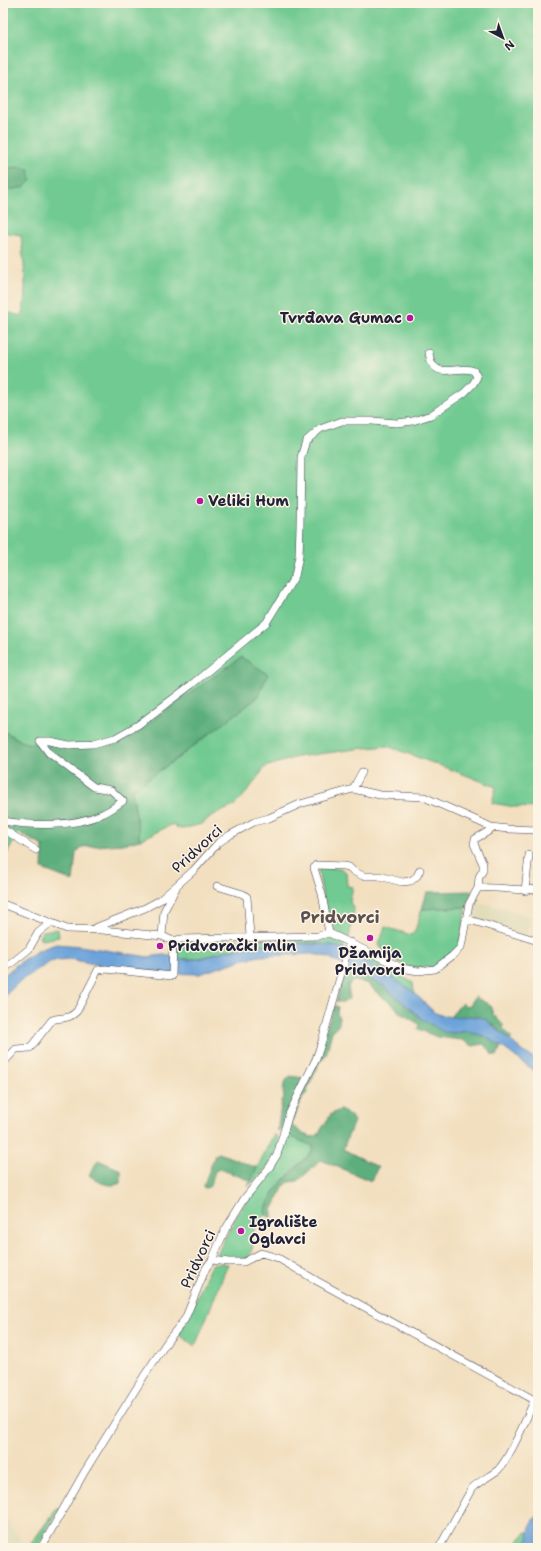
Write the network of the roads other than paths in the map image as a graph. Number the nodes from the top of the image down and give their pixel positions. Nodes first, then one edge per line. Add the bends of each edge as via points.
1 (428, 353) dead end
2 (362, 772) dead end
3 (353, 789) junction
4 (3, 821) edge
5 (491, 827) junction
6 (3, 829) edge
7 (538, 830) edge
8 (36, 850) dead end
9 (530, 855) dead end
10 (420, 870) dead end
11 (177, 886) junction
12 (217, 886) dead end
13 (478, 888) junction
14 (538, 889) edge
15 (525, 891) junction
16 (3, 904) edge
17 (467, 920) junction
18 (50, 923) junction
19 (91, 930) junction
20 (329, 933) junction
21 (162, 936) junction
22 (250, 936) junction
23 (173, 941) junction
24 (538, 941) edge
25 (350, 942) junction
26 (3, 970) edge
27 (3, 1063) edge
28 (212, 1260) junction
29 (536, 1401) edge
30 (41, 1548) edge
31 (439, 1548) edge

1 - 4 street via 430,361 443,372 469,368 474,371 477,377 473,384 431,416 397,423 342,421 320,429 306,441 301,457 300,541 295,576 266,623 191,685 138,725 115,738 93,744 69,745 50,740 40,741 49,752 88,783 94,787 111,790 124,801 102,814 68,824
2 - 3 street
3 - 5 street via 380,795 424,797
3 - 11 street, Pridvorci via 300,804 254,822 230,835 218,843
5 - 7 street
5 - 13 street via 475,839 474,844 483,864
6 - 8 street
9 - 15 street
10 - 20 street via 417,876 402,882 379,876 363,876 344,866 316,865 314,868
11 - 19 street, Pridvorci via 145,908
11 - 21 street via 164,911
12 - 22 street via 247,897
13 - 15 street
13 - 17 street via 470,904
14 - 15 street
16 - 18 street, Pridvorci
17 - 24 street
17 - 25 street via 461,947 443,964 428,971 410,971
18 - 19 street, Pridvorci via 67,929
18 - 26 street via 38,933 29,949
19 - 21 street, Pridvorci
20 - 22 street via 298,937
20 - 25 street
21 - 23 street, Pridvorci
22 - 23 street
23 - 27 street via 172,976 98,970 73,1015 52,1020 30,1048 16,1049
25 - 28 street, Pridvorci via 322,1041 289,1114 277,1155 244,1199 225,1230
28 - 29 street via 244,1262 261,1253 278,1258
28 - 30 street, Pridvorci via 206,1268 186,1319 144,1376
29 - 31 street via 508,1456 498,1469 472,1488

